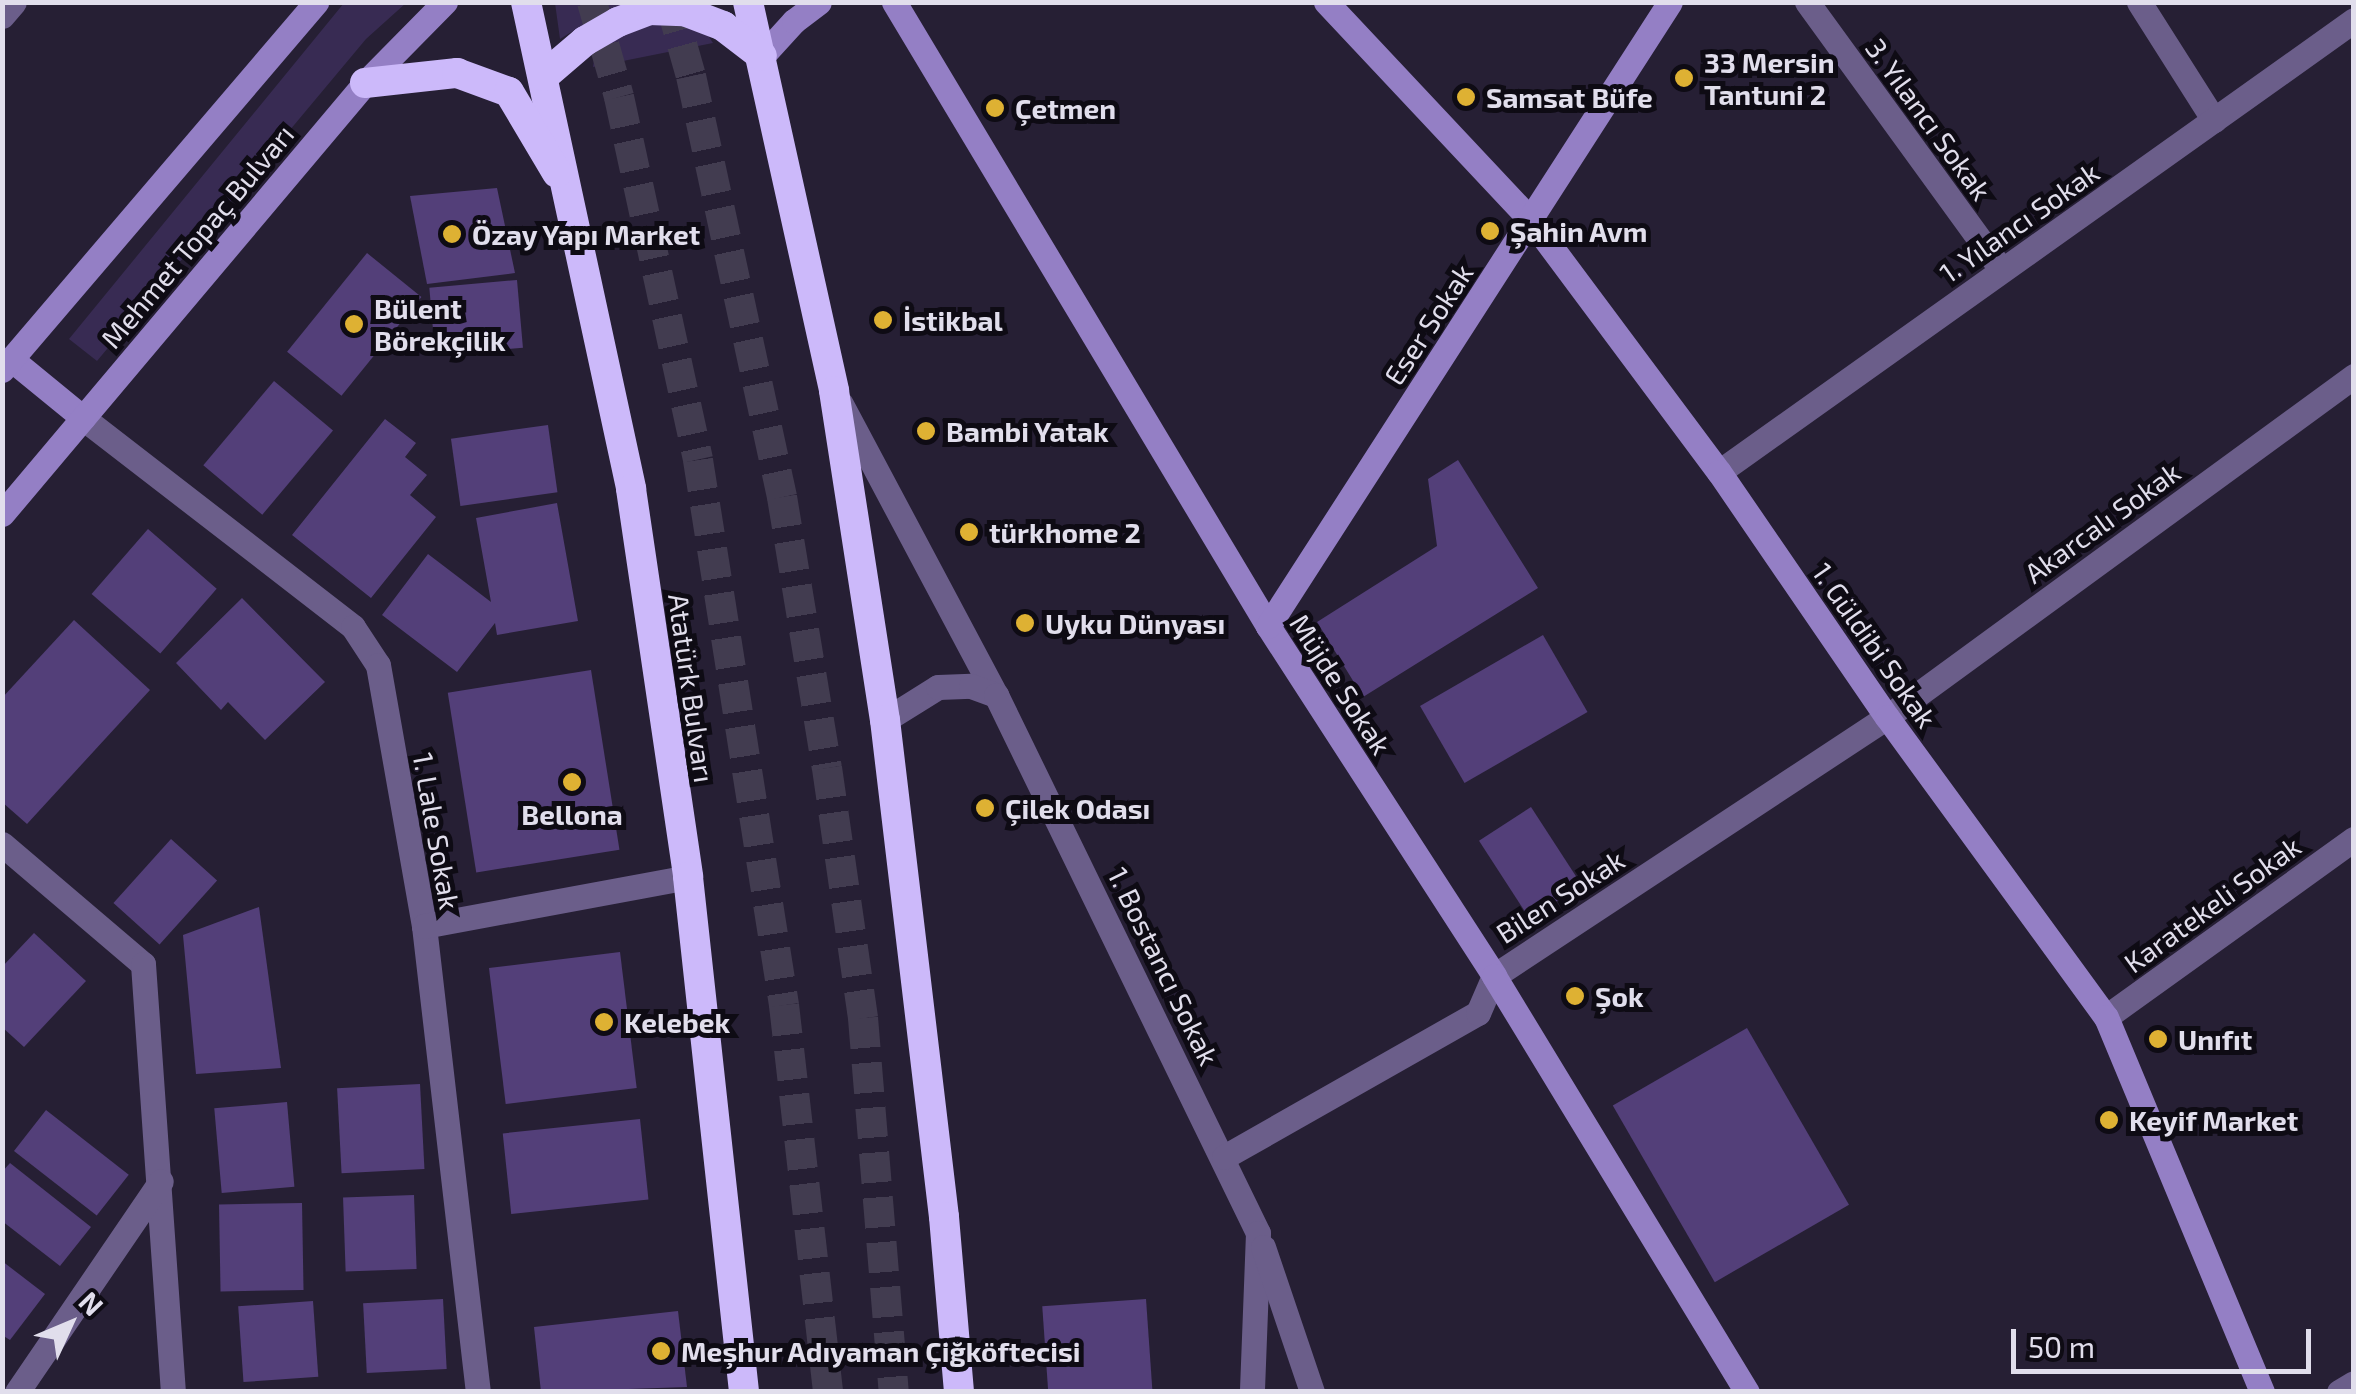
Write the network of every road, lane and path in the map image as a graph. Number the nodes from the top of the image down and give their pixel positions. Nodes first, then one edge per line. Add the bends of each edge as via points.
1 (14, 2) edge
2 (316, 2) edge
3 (446, 2) edge
4 (526, 2) edge
5 (748, 2) edge
6 (819, 2) edge
7 (894, 2) edge
8 (1326, 2) edge
9 (1670, 2) edge
10 (1807, 2) edge
11 (2140, 2) edge
12 (2, 16) edge
13 (2354, 20) edge
14 (762, 56) junction
15 (544, 76) junction
16 (365, 83) junction
17 (2214, 120) junction
18 (571, 196) junction
19 (1531, 220) junction
20 (2002, 270) junction
21 (5, 360) edge
22 (2354, 376) edge
23 (834, 391) junction
24 (83, 418) junction
25 (1719, 472) junction
26 (2, 514) edge
27 (1268, 626) junction
28 (996, 696) junction
29 (1887, 717) junction
30 (885, 720) junction
31 (2354, 839) edge
32 (2, 844) edge
33 (688, 877) junction
34 (424, 926) junction
35 (1494, 976) junction
36 (2106, 1017) junction
37 (1224, 1157) junction
38 (162, 1181) junction
39 (1258, 1233) junction
40 (2354, 1383) edge
41 (18, 1392) edge
42 (174, 1392) edge
43 (478, 1392) edge
44 (744, 1392) edge
45 (958, 1392) edge
46 (1252, 1392) edge
47 (1312, 1392) edge
48 (1747, 1392) edge
49 (2262, 1392) edge
50 (2339, 1392) edge

1 - 12 street
2 - 21 street
3 - 16 street, Mehmet Topaç Bulvarı
4 - 15 highway, Atatürk Bulvarı
5 - 14 highway
6 - 14 street
7 - 27 street, Müjde Sokak
8 - 19 street, 1. Güldibi Sokak
9 - 19 street, Eser Sokak
10 - 20 street, 3. Yılancı Sokak
11 - 17 street
13 - 17 street, 1. Yılancı Sokak
14 - 15 highway via 723,26 684,11 649,10 586,41
14 - 23 highway
15 - 18 highway, Atatürk Bulvarı
16 - 18 highway via 457,73 508,92
16 - 24 street, Mehmet Topaç Bulvarı
17 - 20 street, 1. Yılancı Sokak
18 - 33 highway, Atatürk Bulvarı via 631,489
19 - 25 street, 1. Güldibi Sokak
19 - 27 street, Eser Sokak
20 - 25 street, 1. Yılancı Sokak
21 - 24 street
22 - 29 street, Akarcalı Sokak
23 - 28 street, 1. Bostancı Sokak
23 - 30 highway
24 - 26 street, Mehmet Topaç Bulvarı
24 - 34 street, 1. Lale Sokak via 353,628 378,665
25 - 29 street, 1. Güldibi Sokak
27 - 35 street, Müjde Sokak
28 - 30 street via 971,686 938,687
28 - 37 street, 1. Bostancı Sokak
29 - 35 street, Bilen Sokak
29 - 36 street, 1. Güldibi Sokak
30 - 45 highway
31 - 36 street, Karatekeli Sokak
32 - 38 street via 143,964
33 - 34 street
33 - 44 highway, Atatürk Bulvarı
34 - 43 street, 1. Lale Sokak
35 - 37 street, Bilen Sokak via 1478,1014
35 - 48 street, Müjde Sokak
36 - 49 street, 1. Güldibi Sokak
37 - 39 street, 1. Bostancı Sokak
38 - 41 street
38 - 42 street
39 - 46 street, 1. Bostancı Sokak
39 - 47 street
40 - 50 street

